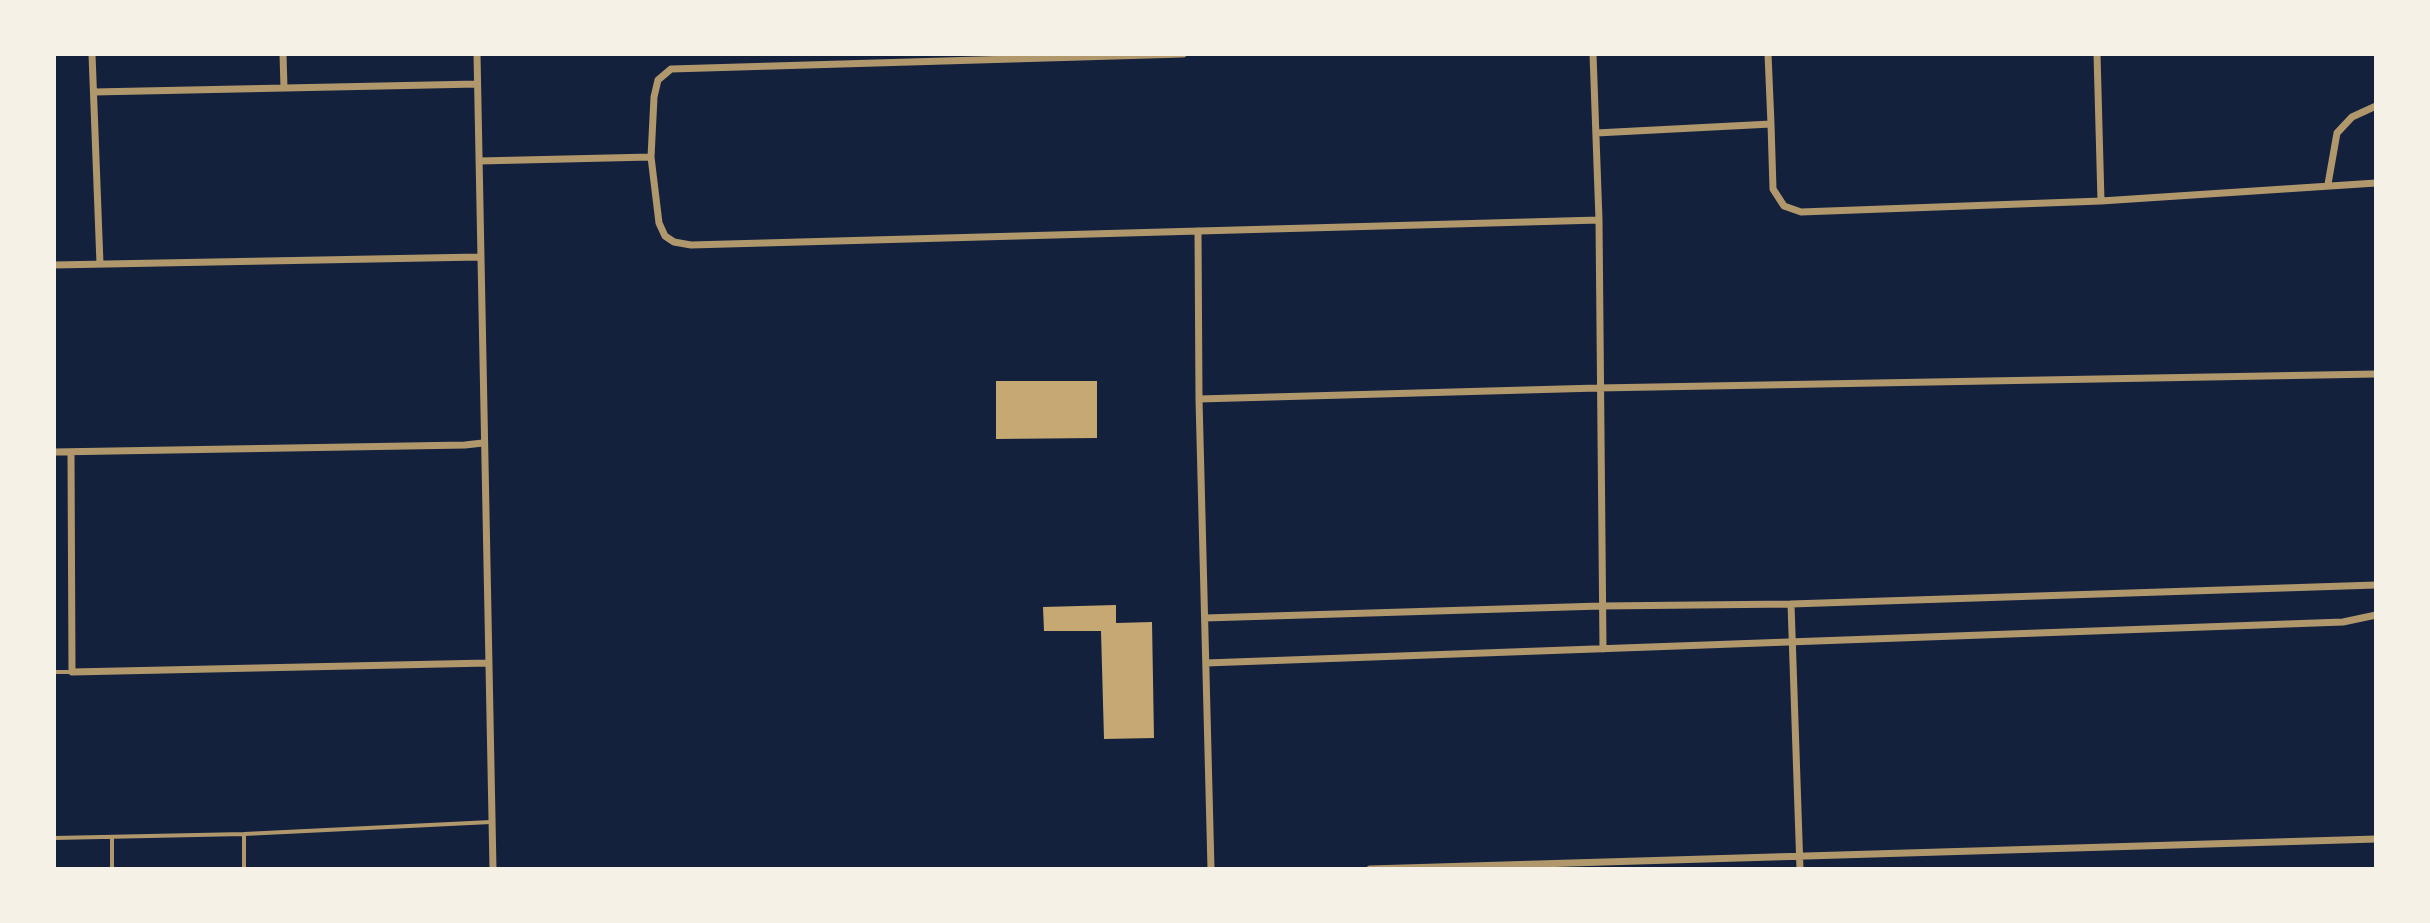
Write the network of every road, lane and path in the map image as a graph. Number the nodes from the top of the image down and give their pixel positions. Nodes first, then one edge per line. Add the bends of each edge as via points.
1 (92, 54) edge
2 (283, 54) edge
3 (477, 54) edge
4 (1183, 54) edge
5 (1593, 54) edge
6 (1768, 54) edge
7 (2097, 54) edge
8 (477, 84) junction
9 (284, 88) junction
10 (94, 92) junction
11 (2376, 106) edge
12 (1771, 124) junction
13 (1596, 133) junction
14 (651, 157) junction
15 (479, 161) junction
16 (2376, 183) edge
17 (2328, 184) junction
18 (2101, 201) junction
19 (1599, 220) junction
20 (1198, 231) junction
21 (479, 257) junction
22 (100, 264) junction
23 (54, 265) edge
24 (2376, 374) edge
25 (1598, 388) junction
26 (1199, 399) junction
27 (483, 443) junction
28 (54, 452) edge
29 (71, 452) junction
30 (2376, 585) edge
31 (1791, 604) junction
32 (1601, 606) junction
33 (2376, 615) edge
34 (1205, 618) junction
35 (1791, 642) junction
36 (1603, 649) junction
37 (488, 663) junction
38 (1206, 663) junction
39 (54, 672) edge
40 (72, 672) junction
41 (493, 822) junction
42 (244, 834) junction
43 (112, 837) junction
44 (54, 838) edge
45 (2376, 839) edge
46 (1800, 856) junction
47 (244, 862) junction
48 (112, 869) edge
49 (236, 869) edge
50 (244, 869) edge
51 (493, 869) edge
52 (1211, 869) edge
53 (1370, 869) edge
54 (1800, 869) edge

1 - 10 street
2 - 9 street
3 - 8 street
4 - 14 street via 671,69 658,80 654,97
5 - 13 street
6 - 12 street
7 - 18 street
8 - 9 street
8 - 15 street
9 - 10 street
10 - 22 street
11 - 17 street via 2352,117 2337,133
12 - 13 street
12 - 18 street via 1773,189 1784,206 1801,212
13 - 19 street
14 - 15 street
14 - 20 street via 659,223 665,236 691,245
15 - 21 street
16 - 17 street
17 - 18 street
19 - 20 street
19 - 25 street
20 - 26 street
21 - 22 street
21 - 27 street
22 - 23 street
24 - 25 street
25 - 26 street
25 - 32 street
26 - 34 street
27 - 29 street
27 - 37 street
28 - 29 street
29 - 40 street
30 - 31 street
31 - 32 street
31 - 35 street
32 - 34 street
32 - 36 street
33 - 35 street via 2343,622
34 - 38 street
35 - 36 street
35 - 46 street
36 - 38 street
37 - 40 street
37 - 41 street
38 - 52 street
39 - 40 lane
41 - 42 lane
41 - 51 street
42 - 43 lane
42 - 47 lane
43 - 44 lane
43 - 48 lane
45 - 46 street
46 - 53 street
46 - 54 street
47 - 49 lane
47 - 50 lane

